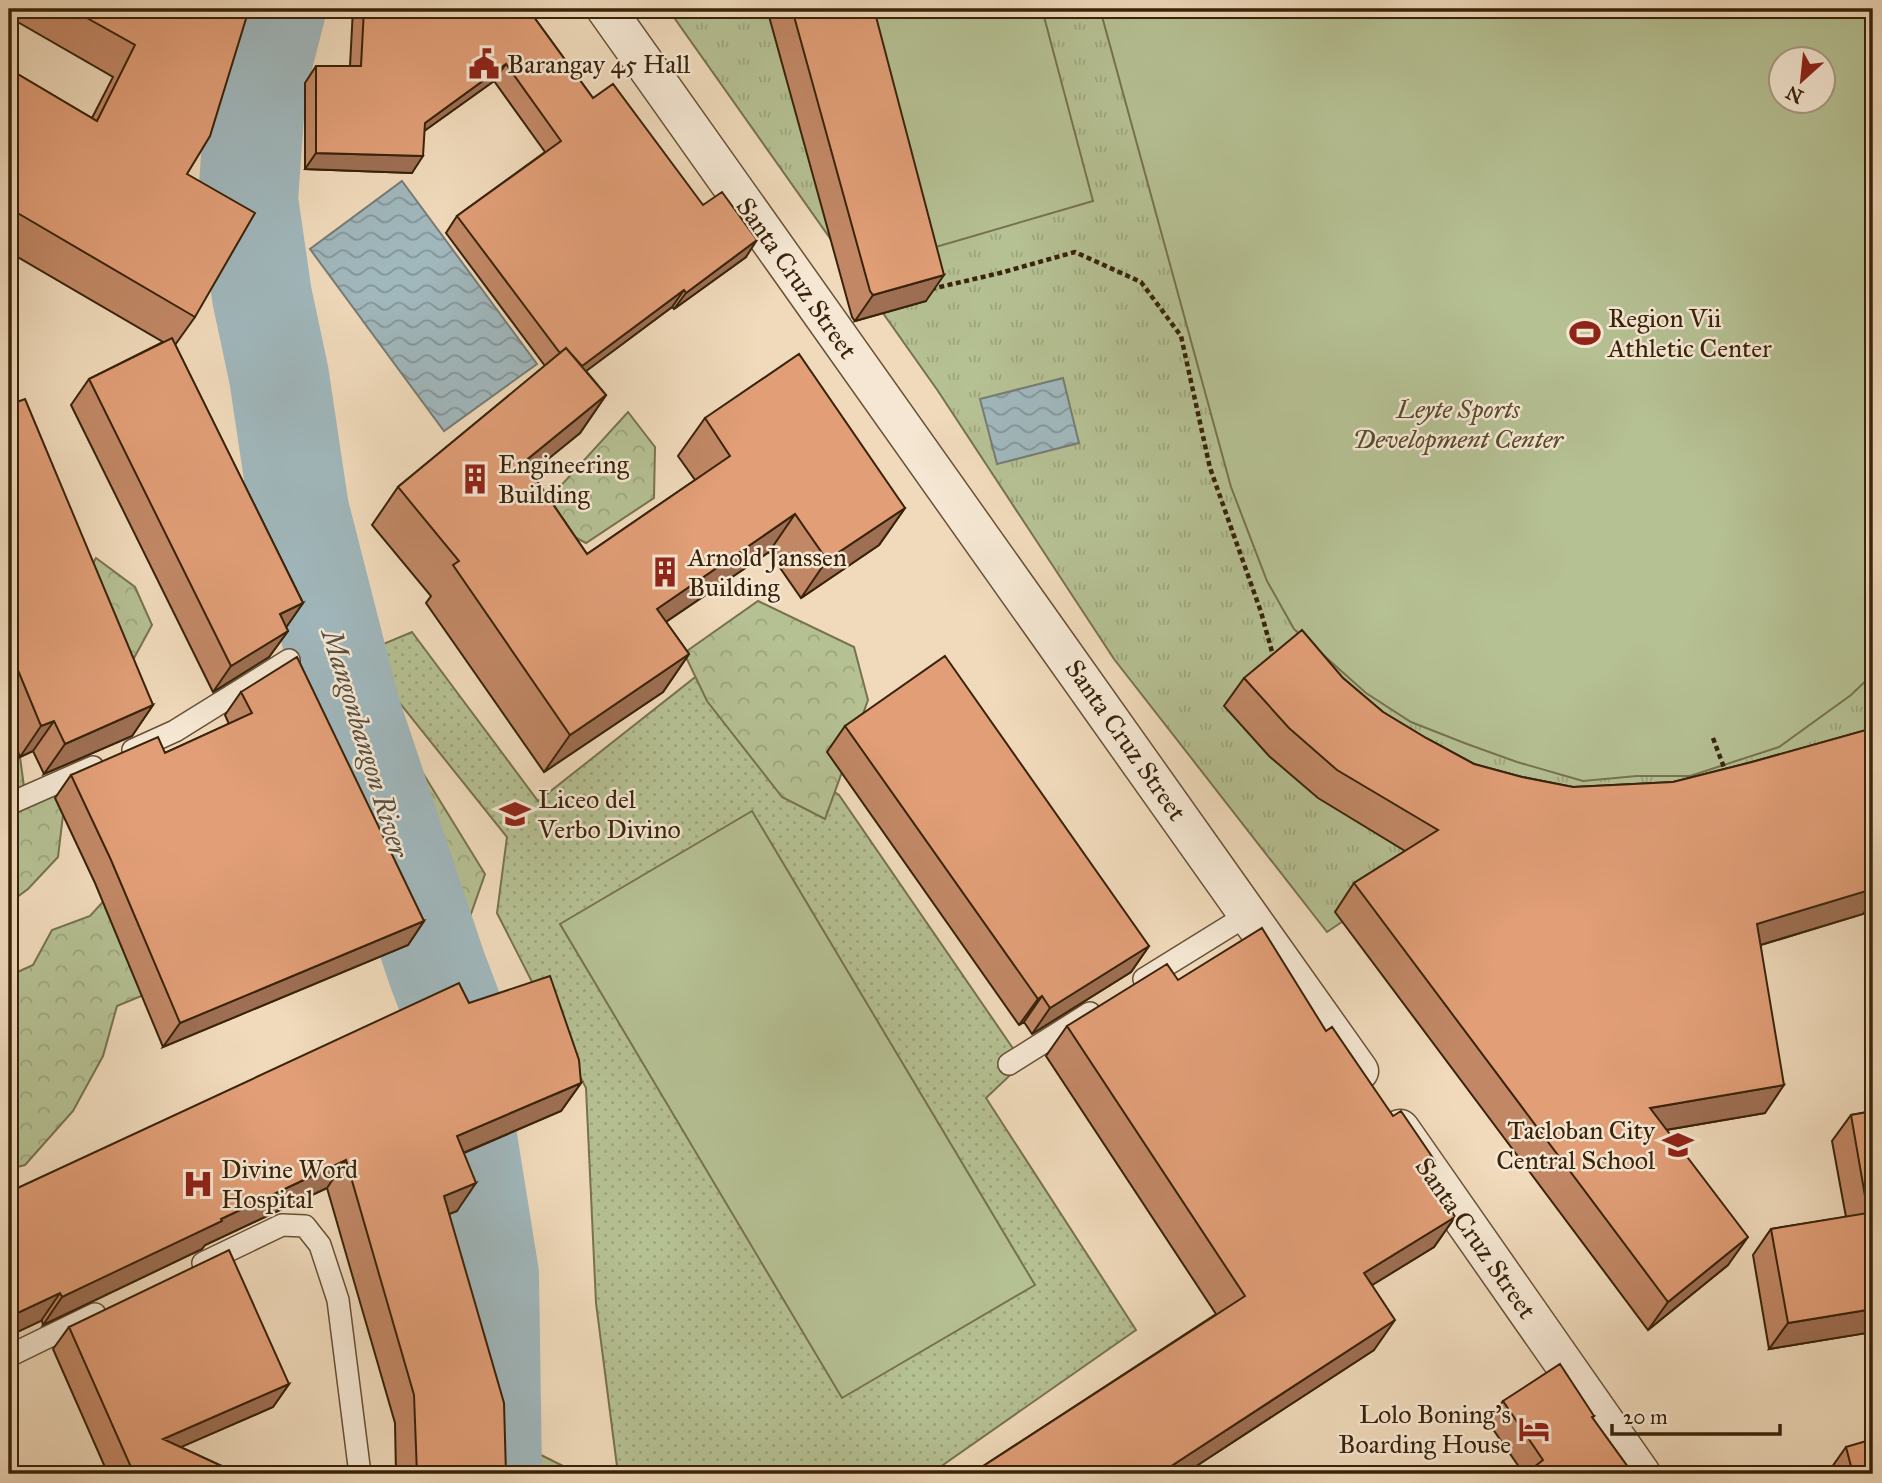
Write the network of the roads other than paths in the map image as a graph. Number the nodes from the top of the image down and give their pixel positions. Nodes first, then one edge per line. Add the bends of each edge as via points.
1 (606, 9) edge
2 (289, 660) edge
3 (9, 804) edge
4 (1249, 914) junction
5 (1009, 1063) dead end
6 (183, 1272) edge
7 (108, 1308) edge
8 (9, 1356) edge
9 (360, 1474) edge
10 (1641, 1474) edge

1 - 4 street, Santa Cruz Street
2 - 3 lane via 175,731
4 - 5 lane
4 - 10 street, Santa Cruz Street
6 - 9 lane via 282,1225 305,1226 320,1245 338,1300
7 - 8 lane

